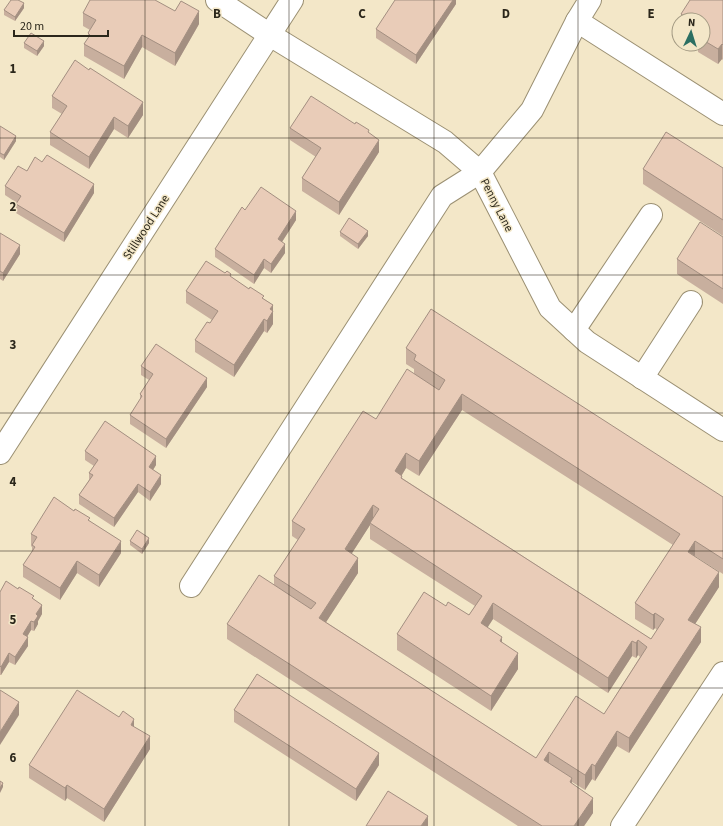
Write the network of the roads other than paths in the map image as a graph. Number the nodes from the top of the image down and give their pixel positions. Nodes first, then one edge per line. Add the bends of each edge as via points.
1 (217, 0) edge
2 (292, 0) edge
3 (590, 0) edge
4 (577, 21) junction
5 (270, 35) junction
6 (723, 114) edge
7 (480, 172) junction
8 (651, 215) dead end
9 (691, 302) dead end
10 (574, 330) junction
11 (642, 378) junction
12 (720, 422) edge
13 (0, 453) edge
14 (191, 586) dead end
15 (723, 673) edge
16 (622, 826) edge

1 - 5 street, Penny Lane
2 - 5 street, Stillwood Lane
3 - 4 street
4 - 6 street
4 - 7 street via 532,110
5 - 7 street, Penny Lane via 445,142
5 - 13 street, Stillwood Lane
7 - 10 street, Penny Lane via 550,308
7 - 14 street via 442,196
8 - 10 street
9 - 11 street
10 - 11 street, Penny Lane via 587,342
11 - 12 street, Penny Lane
15 - 16 street

